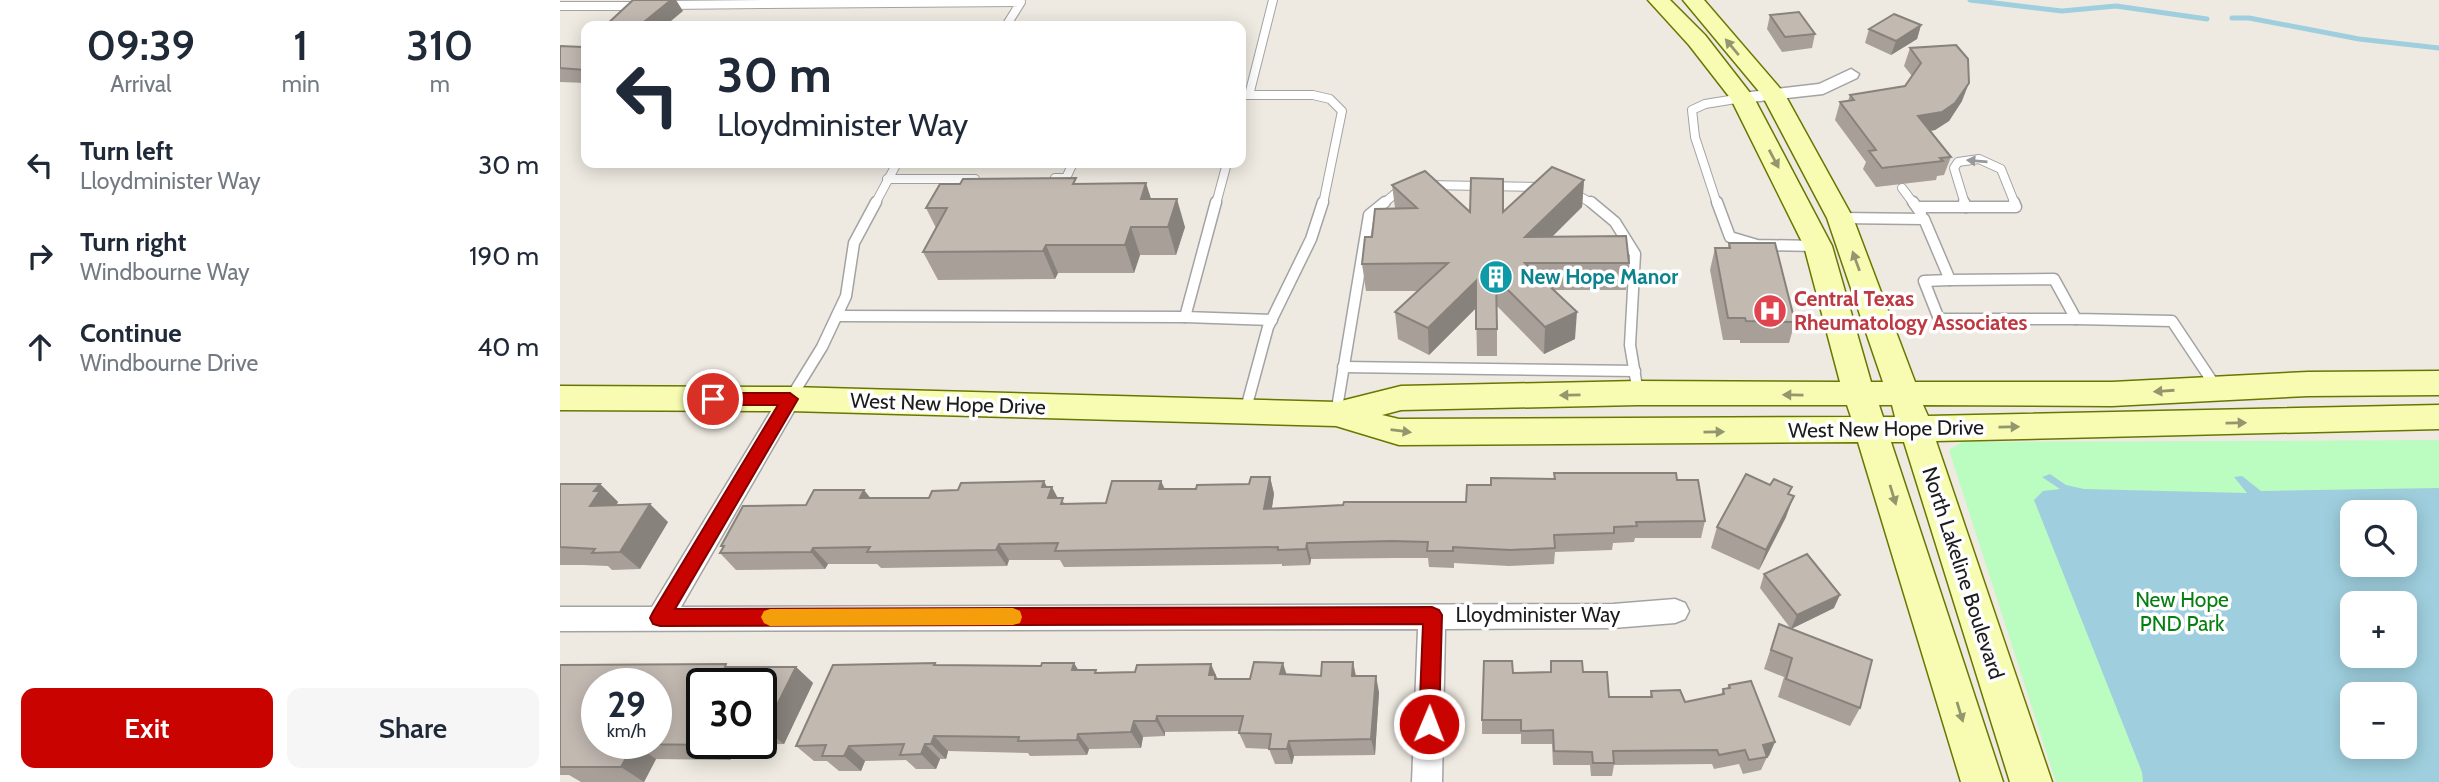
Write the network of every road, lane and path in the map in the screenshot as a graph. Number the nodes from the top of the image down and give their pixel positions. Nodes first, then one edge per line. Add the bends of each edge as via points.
1 (1273, 0) edge
2 (1658, 0) edge
3 (1693, 0) edge
4 (1022, 1) edge
5 (720, 2) edge
6 (767, 2) edge
7 (560, 6) edge
8 (1009, 21) edge
9 (1851, 74) dead end
10 (1246, 92) edge
11 (1772, 93) junction
12 (1246, 95) edge
13 (1742, 98) junction
14 (894, 168) edge
15 (1071, 168) edge
16 (1226, 168) edge
17 (1039, 178) edge
18 (887, 179) junction
19 (984, 179) edge
20 (1548, 187) edge
21 (1561, 187) edge
22 (1902, 188) dead end
23 (1918, 207) junction
24 (1966, 207) junction
25 (1840, 218) junction
26 (1924, 219) junction
27 (1818, 246) junction
28 (1950, 280) junction
29 (837, 316) junction
30 (1185, 317) junction
31 (2076, 319) junction
32 (1272, 320) junction
33 (1343, 368) junction
34 (1636, 382) junction
35 (2439, 383) edge
36 (2216, 387) junction
37 (1903, 394) junction
38 (560, 398) edge
39 (790, 399) junction
40 (2439, 401) edge
41 (1245, 412) junction
42 (1867, 413) junction
43 (1336, 414) junction
44 (2439, 417) edge
45 (2297, 422) junction
46 (1916, 429) junction
47 (1675, 611) dead end
48 (1432, 615) junction
49 (660, 618) junction
50 (560, 619) edge
51 (1427, 782) edge
52 (1982, 782) edge
53 (2031, 782) edge

1 - 10 lane
2 - 13 main road, North Lakeline Boulevard
11 -> 3 main road, North Lakeline Boulevard
4 - 6 lane
4 - 8 lane
5 - 6 lane
5 - 7 lane
9 - 11 street via 1823,89
11 - 13 street
11 - 25 main road, North Lakeline Boulevard
12 - 32 lane via 1313,95 1330,99 1342,111 1311,239
13 -> 27 main road, North Lakeline Boulevard
13 - 27 lane via 1705,104 1691,115 1730,237 1757,245
14 - 18 lane
15 - 17 lane via 1066,178
16 - 30 lane
18 - 19 lane
18 - 29 lane via 854,243 846,296
20 - 33 lane via 1420,185 1397,192 1369,215
21 - 34 lane via 1590,201 1615,222 1635,254 1630,345
22 - 23 lane
23 - 24 lane
23 - 26 lane
24 -> 24 lane via 2016,207 2001,169 1979,159 1958,162 1954,169
25 - 26 lane
37 -> 25 main road, North Lakeline Boulevard
26 - 28 lane
27 - 42 main road, North Lakeline Boulevard
28 - 31 lane via 2054,279
28 - 31 lane via 1924,281 1939,318
29 - 30 lane
29 - 39 lane
30 - 32 lane
31 - 36 lane via 2172,321
32 - 41 lane
33 - 34 lane
33 - 43 lane
42 -> 34 main road, West New Hope Drive
34 -> 43 main road, West New Hope Drive via 1401,398
35 - 36 main road, West New Hope Drive
36 -> 37 main road, West New Hope Drive via 2112,394
37 - 42 main road, West New Hope Drive
37 - 46 main road, North Lakeline Boulevard
38 - 39 main road, West New Hope Drive
39 - 41 main road, West New Hope Drive
39 - 49 street
40 - 45 main road via 2315,402
41 - 43 main road, West New Hope Drive
43 -> 42 main road, West New Hope Drive via 1399,432
42 - 46 main road, West New Hope Drive
42 -> 52 main road, North Lakeline Boulevard
44 - 45 main road, West New Hope Drive
46 -> 45 main road, West New Hope Drive
46 - 53 main road, North Lakeline Boulevard
47 - 48 street, Lloydminister Way via 1613,616
48 - 49 street, Lloydminister Way
48 - 51 street
49 - 50 street, Lloydminister Way

